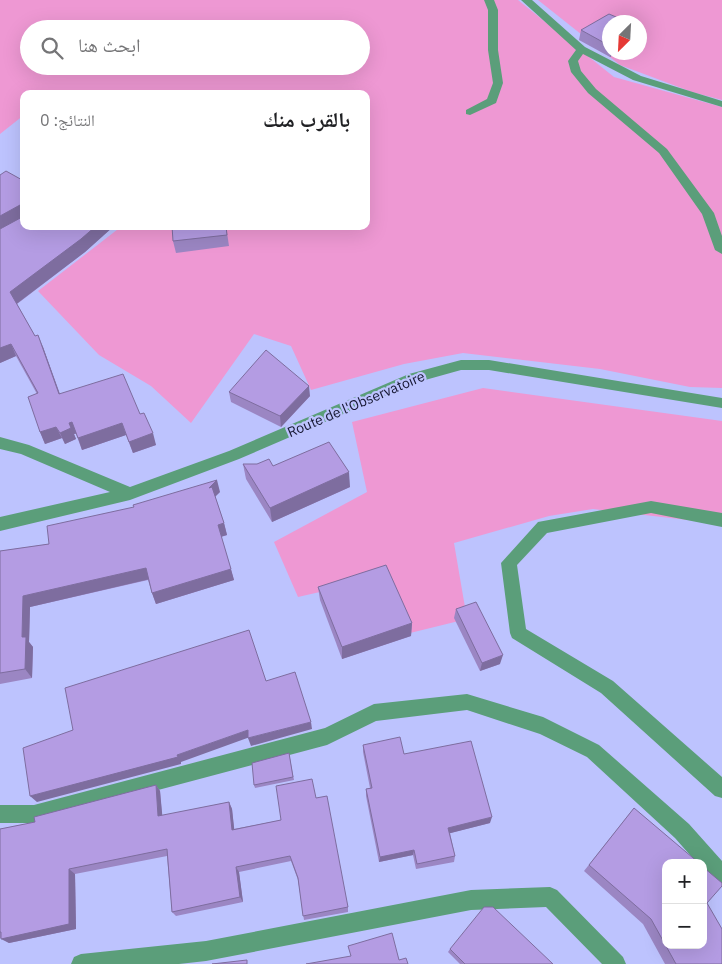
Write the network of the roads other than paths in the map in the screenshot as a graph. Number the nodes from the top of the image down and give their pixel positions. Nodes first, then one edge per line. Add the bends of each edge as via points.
1 (489, 0) edge
2 (526, 0) edge
3 (581, 49) junction
4 (722, 104) edge
5 (470, 112) dead end
6 (721, 250) dead end
7 (722, 403) edge
8 (0, 443) edge
9 (130, 494) junction
10 (722, 520) edge
11 (0, 524) edge
12 (722, 790) edge
13 (0, 814) edge
14 (722, 876) edge
15 (81, 964) edge
16 (616, 964) edge

1 - 5 street via 493,10 493,50 498,83 492,101
2 - 3 street
3 - 4 street via 637,78
3 - 6 street via 573,61 576,72 592,90 663,151 708,212
7 - 9 street, Route de l'Observatoire via 489,365 461,365 414,378 234,455
8 - 9 street via 24,449
9 - 11 street, Route de l'Observatoire
10 - 12 street via 651,507 543,527 509,563 518,633 606,687
13 - 14 street via 34,814 327,736 374,713 467,702 543,726 593,751 682,832
15 - 16 street via 206,951 470,900 550,897

